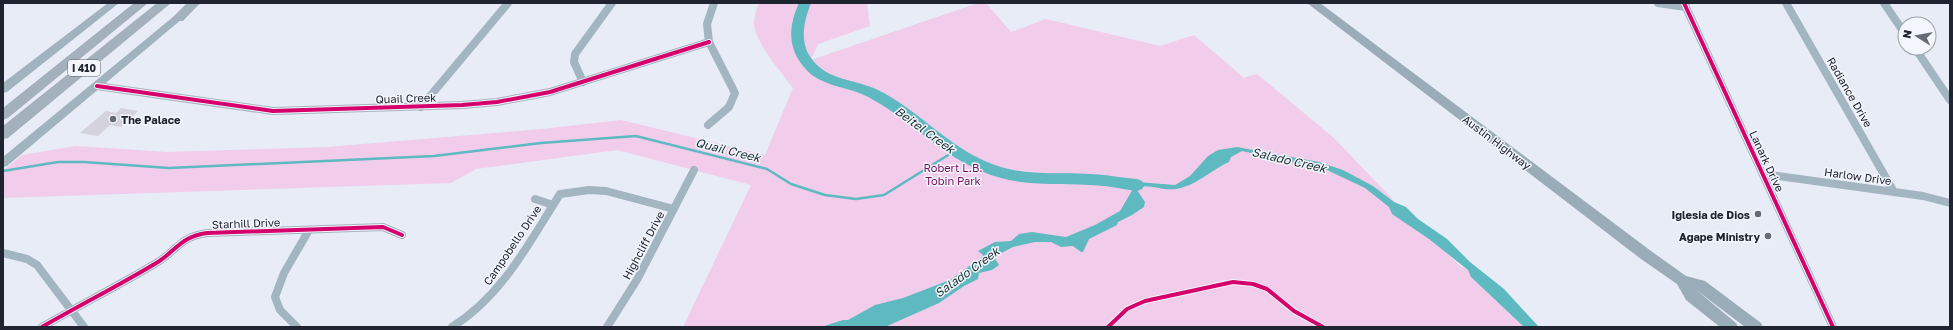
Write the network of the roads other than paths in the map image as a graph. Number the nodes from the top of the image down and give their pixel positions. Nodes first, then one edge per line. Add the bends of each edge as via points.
1 (114, 3) edge
2 (142, 3) edge
3 (166, 3) edge
4 (195, 3) edge
5 (508, 3) edge
6 (612, 3) edge
7 (714, 3) edge
8 (1313, 3) edge
9 (1658, 3) edge
10 (1786, 3) edge
11 (1884, 3) edge
12 (1685, 5) edge
13 (178, 18) joint
14 (1897, 22) edge
15 (709, 42) junction
16 (1921, 56) edge
17 (72, 60) junction
18 (583, 82) junction
19 (97, 86) junction
20 (3, 90) edge
21 (1949, 96) edge
22 (421, 107) junction
23 (3, 110) edge
24 (3, 115) edge
25 (708, 125) dead end
26 (3, 134) edge
27 (6, 161) edge
28 (694, 170) dead end
29 (1762, 174) junction
30 (1894, 192) junction
31 (535, 199) dead end
32 (1950, 203) edge
33 (553, 205) junction
34 (674, 209) junction
35 (309, 230) junction
36 (402, 235) dead end
37 (3, 253) edge
38 (1682, 280) junction
39 (71, 311) junction
40 (42, 327) edge
41 (84, 327) edge
42 (297, 327) edge
43 (452, 327) edge
44 (607, 327) edge
45 (1731, 327) edge
46 (1756, 327) edge
47 (1833, 327) edge

1 - 20 main road
2 - 17 highway, I 410
3 - 26 highway, I 410
4 - 13 highway
5 - 22 street
6 - 18 street via 575,54 574,62
7 - 15 street via 707,21
8 - 38 main road, Austin Highway
9 - 12 street
10 - 30 street, Radiance Drive
11 - 14 street
12 - 29 street, Lanark Drive
13 - 19 main road
15 - 18 street, Quail Creek
15 - 25 street via 736,94 726,112
16 - 21 street
17 - 23 highway
17 - 24 highway, I 410
18 - 22 street, Quail Creek via 550,92 497,102
19 - 22 street, Quail Creek via 273,111
19 - 27 main road
28 - 34 street, Highcliff Drive
29 - 30 street, Harlow Drive
29 - 47 street, Lanark Drive
30 - 32 street, Harlow Drive
31 - 33 street, Campobello Drive
33 - 34 street, Campobello Drive via 560,194 597,190
33 - 43 street, Campobello Drive via 498,289 476,310
34 - 44 street, Highcliff Drive via 638,278
35 - 36 street, Starhill Drive via 383,227
35 - 39 street, Starhill Drive via 196,235 182,241 159,261
35 - 42 street via 275,298 280,311
37 - 39 street via 27,259 38,265
38 - 45 main road, Austin Highway via 1691,296
38 - 46 main road, Austin Highway via 1700,285
39 - 40 street, Starhill Drive
39 - 41 street

